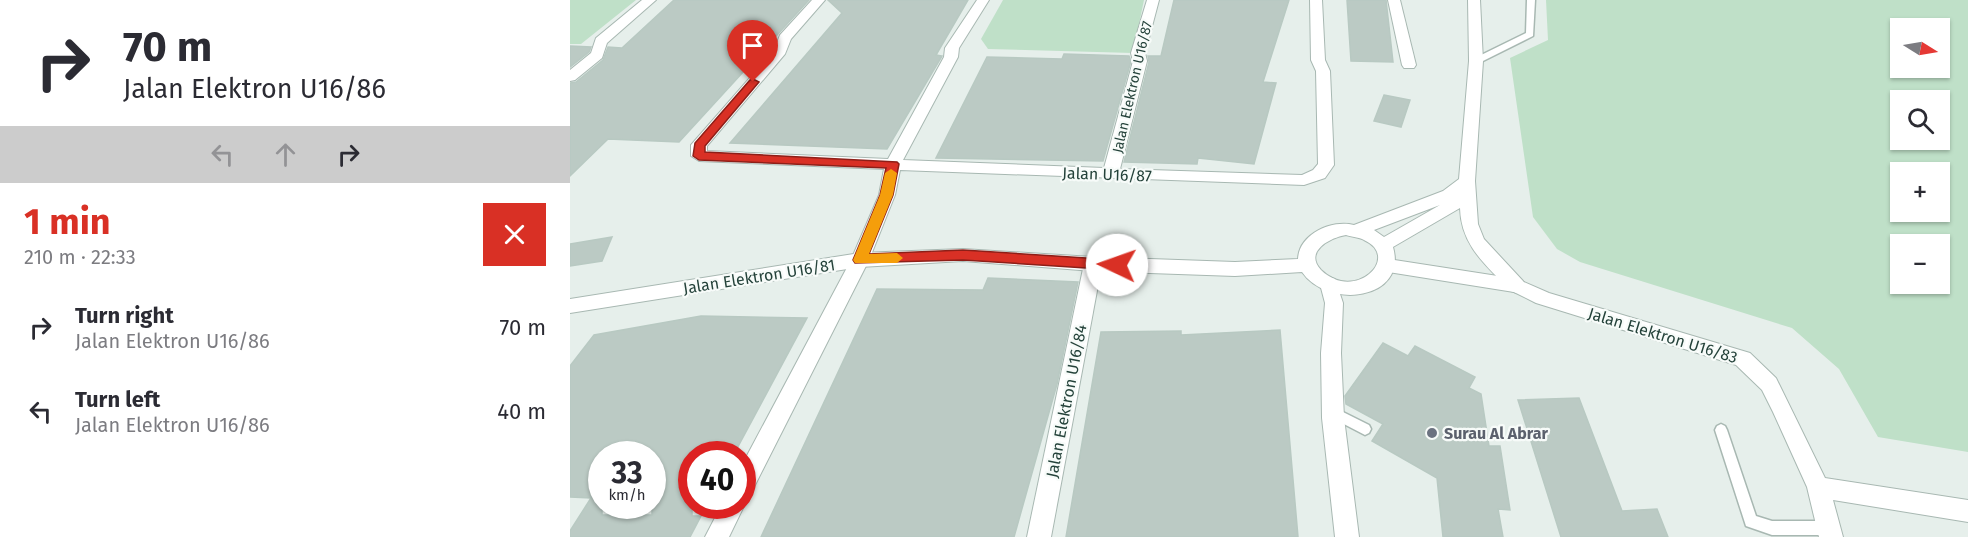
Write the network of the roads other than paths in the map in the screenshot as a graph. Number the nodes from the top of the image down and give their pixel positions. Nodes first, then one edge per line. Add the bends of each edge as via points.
1 (650, 0) edge
2 (819, 0) edge
3 (983, 0) edge
4 (1153, 0) edge
5 (1316, 0) edge
6 (1394, 0) edge
7 (1474, 0) edge
8 (1531, 0) edge
9 (1476, 61) junction
10 (1409, 65) dead end
11 (570, 77) edge
12 (893, 164) junction
13 (1111, 174) junction
14 (1467, 181) junction
15 (1358, 230) junction
16 (1383, 245) junction
17 (860, 260) junction
18 (1093, 264) junction
19 (1309, 265) junction
20 (1388, 266) junction
21 (1329, 284) junction
22 (1517, 286) junction
23 (573, 309) edge
24 (1333, 418) junction
25 (1365, 429) dead end
26 (1721, 430) dead end
27 (756, 461) edge
28 (1818, 487) junction
29 (1968, 511) edge
30 (726, 519) edge
31 (1829, 532) edge
32 (717, 537) edge
33 (1039, 537) edge
34 (1347, 537) edge

1 - 11 street via 601,41 597,55
2 - 12 street, Jalan U16/87 via 699,145 699,156
3 - 12 street via 952,48 951,57
4 - 13 street, Jalan Elektron U16/87
5 - 13 street, Jalan U16/87 via 1326,165 1319,174 1304,180
6 - 10 street
7 - 9 street
8 - 9 lane via 1530,34
9 - 14 street
12 - 13 street, Jalan U16/87
12 - 17 street via 887,195
14 - 15 street via 1449,195
14 - 16 street via 1456,203
14 - 22 street via 1469,224 1476,242
15 - 16 street
15 - 19 street via 1334,230 1315,239 1309,247
16 - 20 street
17 - 18 street, Jalan Elektron U16/81 via 963,255
17 - 23 street, Jalan Elektron U16/81
17 - 27 street
18 - 19 street, Jalan Elektron U16/81 via 1235,269
18 - 33 street, Jalan Elektron U16/84
19 - 21 street
20 - 21 street via 1376,282 1365,286 1353,289
20 - 22 street, Jalan Elektron U16/83
21 - 24 street via 1334,303
22 - 28 street, Jalan Elektron U16/83 via 1543,298 1743,359 1769,384
24 - 25 lane via 1341,416
24 - 34 street
26 - 31 lane via 1751,521 1772,528
28 - 29 street
28 - 31 street, Jalan Elektron U16/83
30 - 32 street

